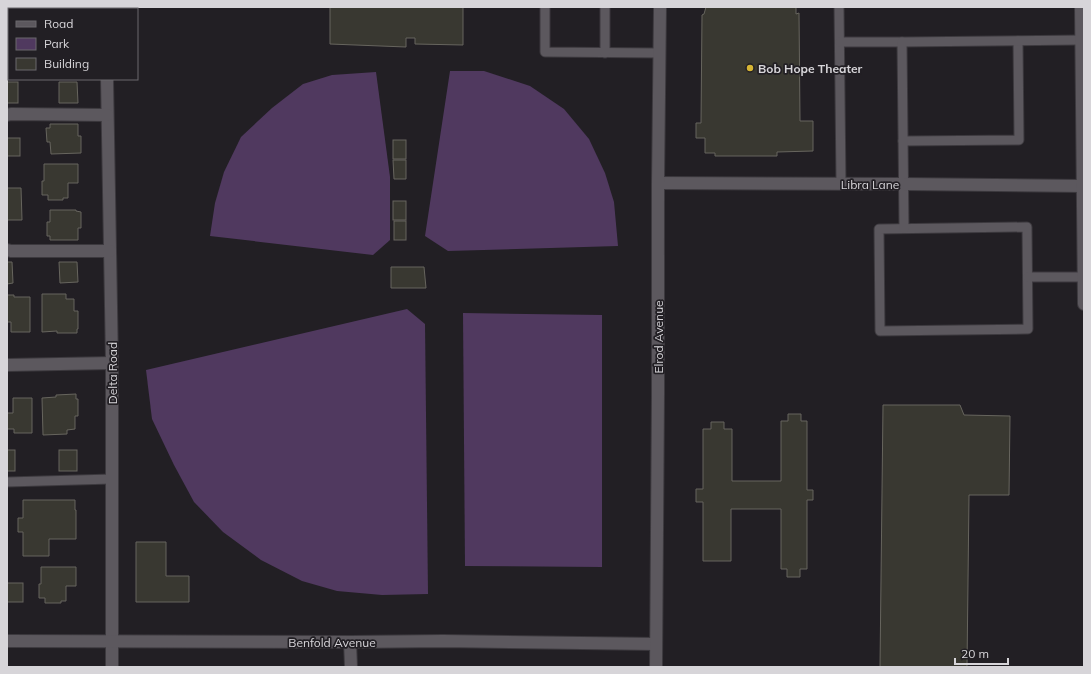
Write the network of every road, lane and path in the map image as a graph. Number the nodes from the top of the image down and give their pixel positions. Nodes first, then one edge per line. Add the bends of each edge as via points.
1 (26, 7) edge
2 (545, 7) edge
3 (605, 7) edge
4 (660, 7) edge
5 (839, 7) edge
6 (1081, 7) edge
7 (73, 8) edge
8 (1018, 40) junction
9 (1081, 40) junction
10 (840, 42) junction
11 (902, 42) junction
12 (605, 53) junction
13 (660, 53) junction
14 (1083, 75) edge
15 (107, 80) edge
16 (107, 115) junction
17 (7, 116) edge
18 (903, 141) junction
19 (658, 183) junction
20 (841, 183) junction
21 (904, 184) junction
22 (1084, 190) edge
23 (904, 228) junction
24 (1084, 248) edge
25 (7, 250) edge
26 (110, 251) junction
27 (1028, 277) junction
28 (1084, 277) edge
29 (1084, 304) edge
30 (112, 363) junction
31 (7, 365) edge
32 (112, 479) junction
33 (7, 482) edge
34 (7, 641) edge
35 (112, 642) junction
36 (350, 642) junction
37 (656, 644) junction
38 (112, 667) edge
39 (351, 667) edge
40 (656, 667) edge

1 - 7 street
2 - 12 lane via 545,52
3 - 12 lane
4 - 13 street, Elrod Avenue
5 - 10 lane
6 - 9 street
8 - 9 lane
8 - 11 lane
8 - 18 lane via 1019,140
9 - 14 street
10 - 11 lane
10 - 20 lane
11 - 18 lane
12 - 13 lane
13 - 19 street, Elrod Avenue
14 - 22 street
15 - 16 street, Delta Road
16 - 17 street
16 - 26 street, Delta Road
18 - 21 lane
19 - 20 street, Libra Lane
19 - 37 street, Elrod Avenue
20 - 21 street, Libra Lane
21 - 22 street, Libra Lane
21 - 23 lane
22 - 24 street
23 - 27 lane via 1027,227
23 - 27 lane via 879,229 880,331 1028,329
24 - 28 street
25 - 26 street
26 - 30 street, Delta Road
27 - 28 lane
28 - 29 street
30 - 31 street
30 - 32 street, Delta Road
32 - 33 lane
32 - 35 street, Delta Road
34 - 35 street, Benfold Avenue
35 - 36 street, Benfold Avenue
35 - 38 street, Delta Road
36 - 37 street, Benfold Avenue
36 - 39 street
37 - 40 street, Elrod Avenue

